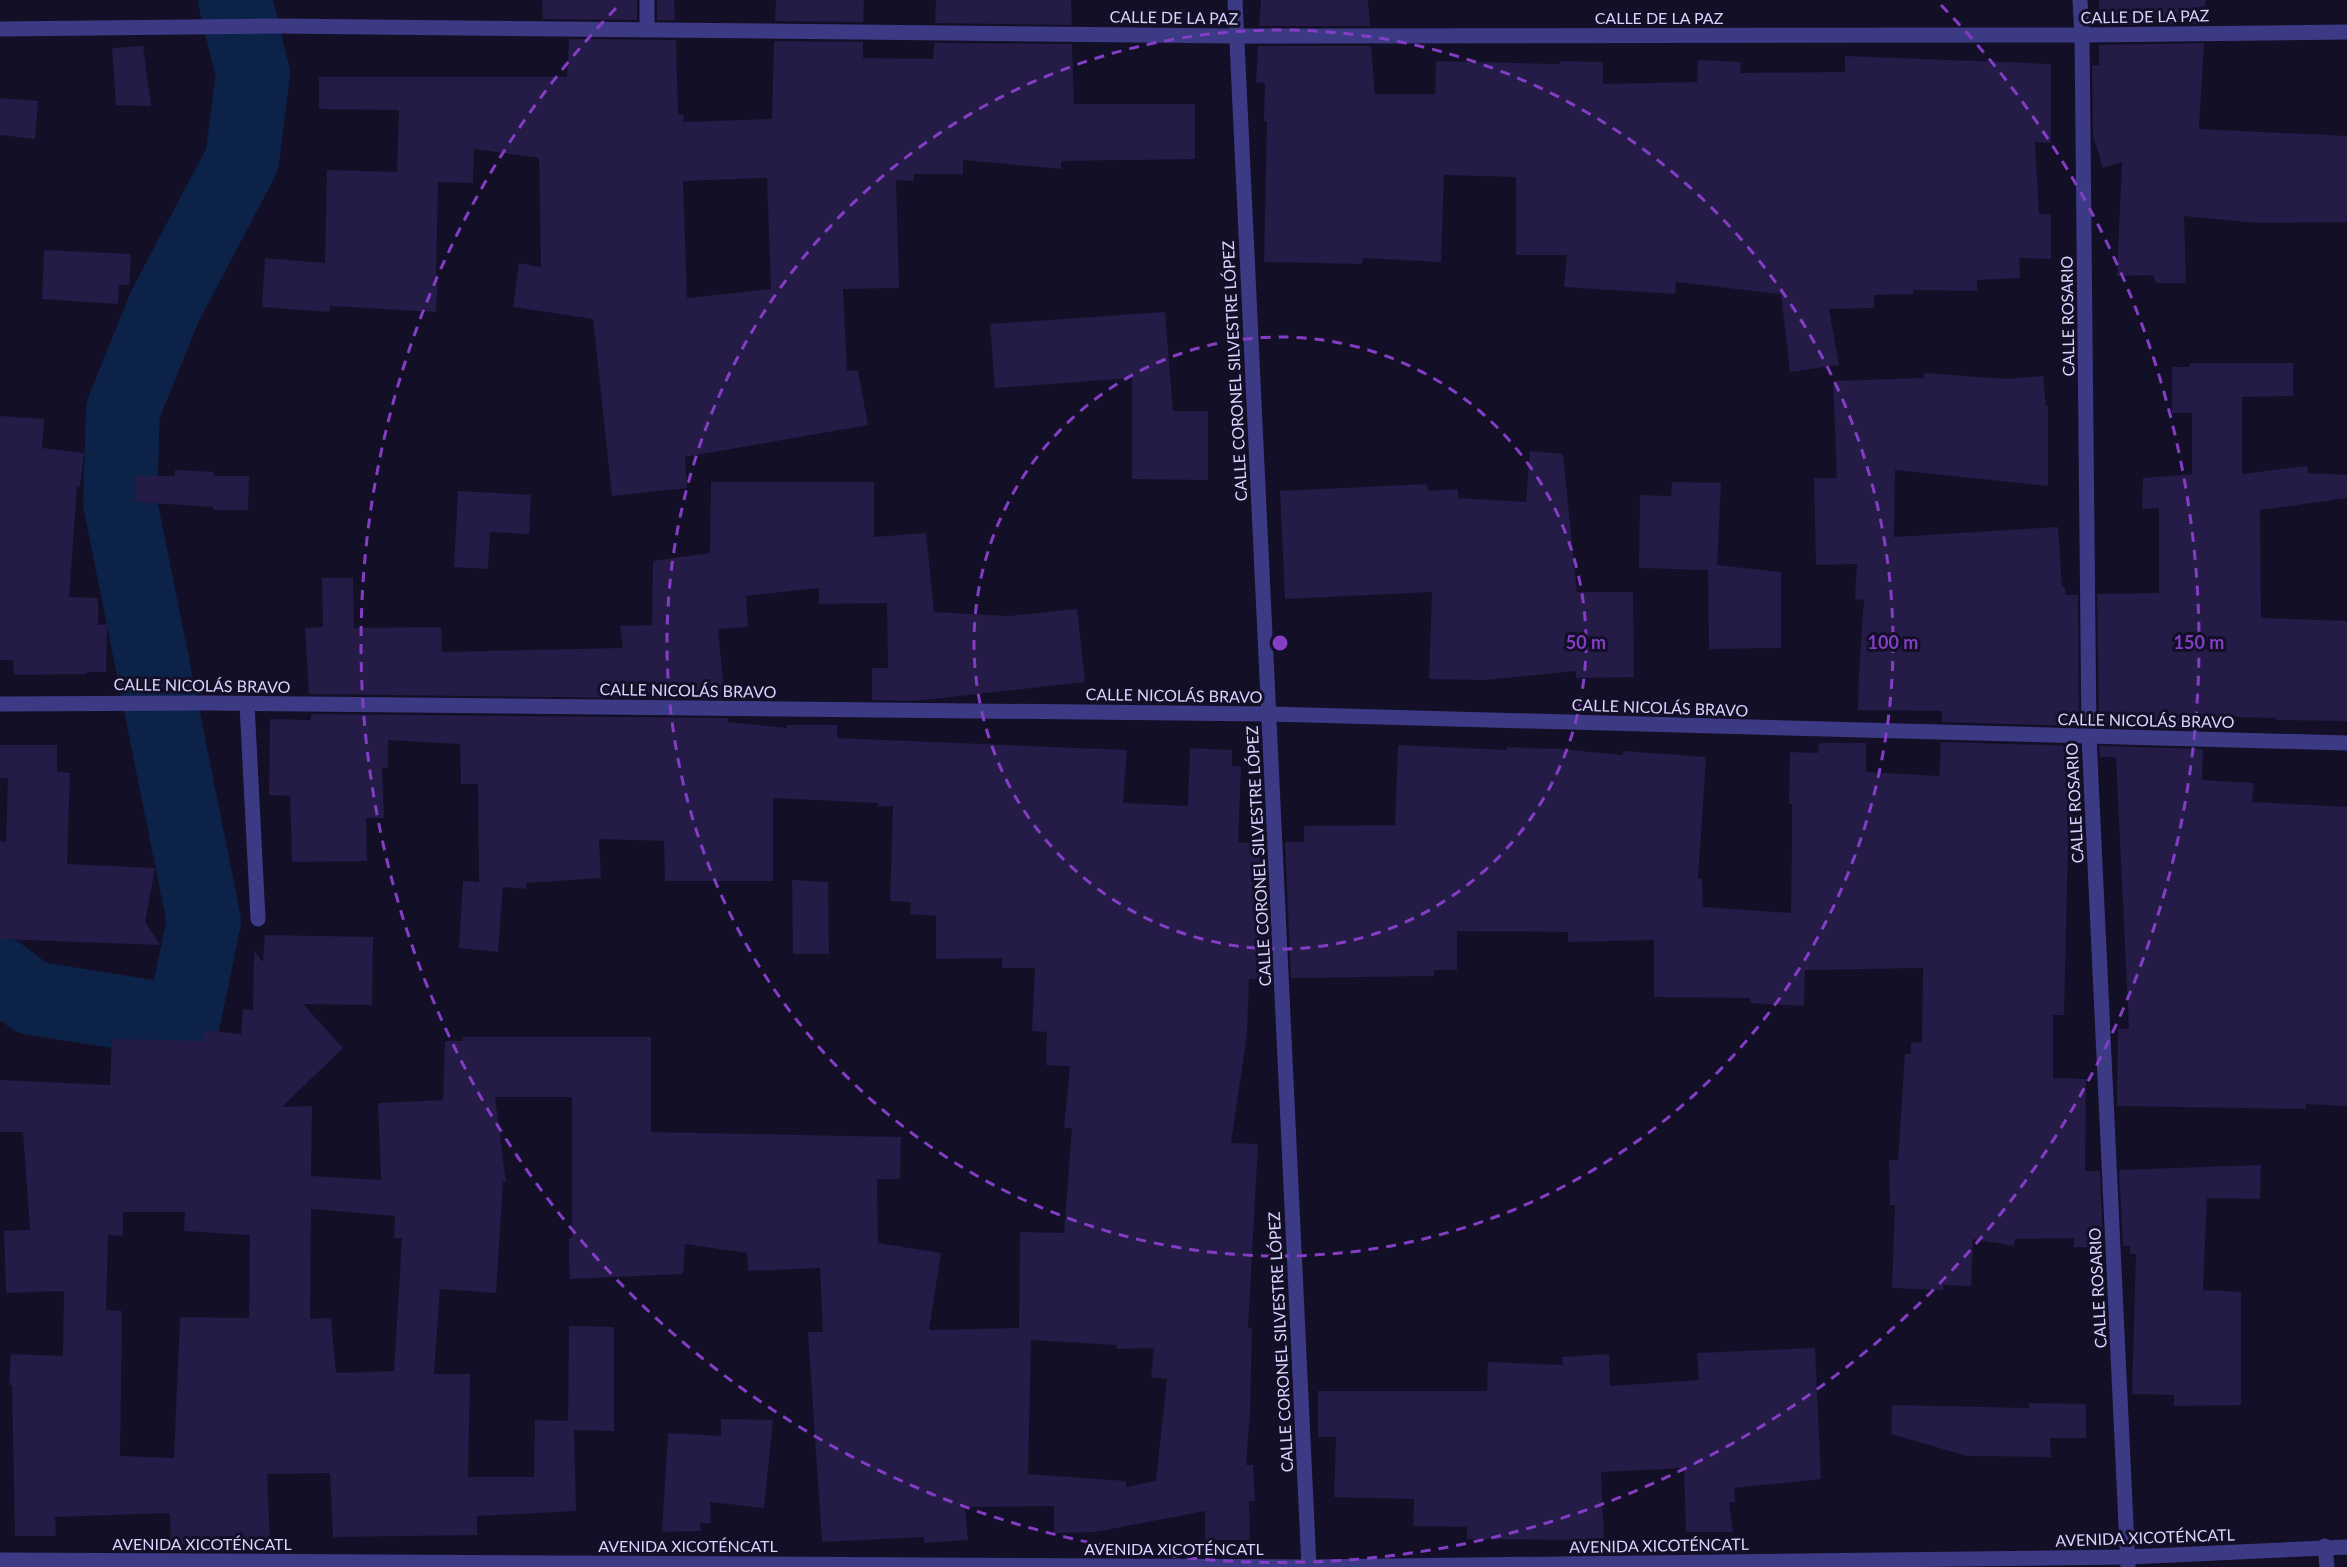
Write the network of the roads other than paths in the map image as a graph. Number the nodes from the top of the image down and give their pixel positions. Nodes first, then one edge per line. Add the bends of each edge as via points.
1 (647, 0) edge
2 (1235, 0) edge
3 (2080, 0) edge
4 (0, 29) edge
5 (647, 29) junction
6 (2347, 32) edge
7 (2082, 35) junction
8 (1236, 36) junction
9 (0, 704) edge
10 (247, 704) junction
11 (1269, 714) junction
12 (2089, 737) junction
13 (2347, 743) edge
14 (258, 919) dead end
15 (2325, 1546) junction
16 (2347, 1546) edge
17 (0, 1560) edge
18 (2128, 1562) edge
19 (1992, 1563) edge
20 (1855, 1564) edge
21 (1308, 1567) edge
22 (2327, 1567) edge

1 - 5 street
2 - 8 street, CALLE CORONEL SILVESTRE LÓPEZ
3 - 7 street, CALLE ROSARIO
4 - 5 street, CALLE DE LA PAZ
5 - 8 street, CALLE DE LA PAZ
6 - 7 street, CALLE DE LA PAZ
7 - 8 street, CALLE DE LA PAZ
7 - 12 street, CALLE ROSARIO
8 - 11 street, CALLE CORONEL SILVESTRE LÓPEZ
9 - 10 street, CALLE NICOLÁS BRAVO
10 - 11 street, CALLE NICOLÁS BRAVO
10 - 14 street
11 - 12 street, CALLE NICOLÁS BRAVO
11 - 21 street, CALLE CORONEL SILVESTRE LÓPEZ
12 - 13 street, CALLE NICOLÁS BRAVO
12 - 18 street, CALLE ROSARIO
15 - 16 street, AVENIDA XICOTÉNCATL
15 - 18 street, AVENIDA XICOTÉNCATL
15 - 22 street
17 - 21 street, AVENIDA XICOTÉNCATL
18 - 19 street, AVENIDA XICOTÉNCATL
19 - 20 street, AVENIDA XICOTÉNCATL
20 - 21 street, AVENIDA XICOTÉNCATL

